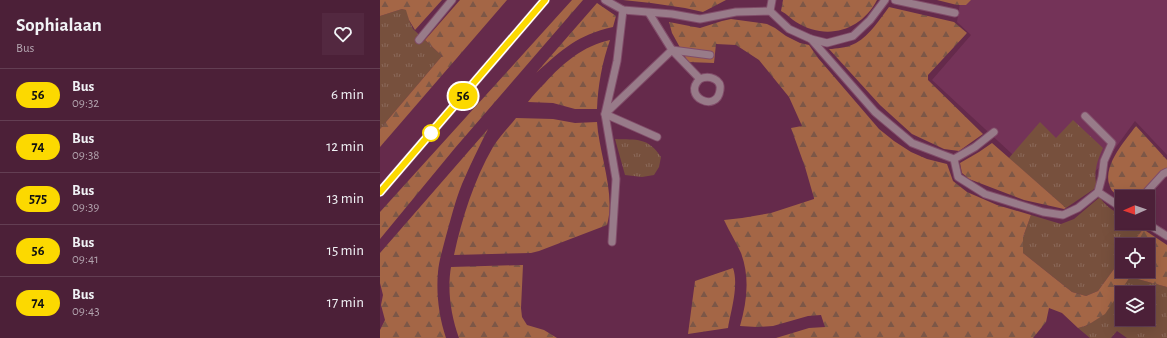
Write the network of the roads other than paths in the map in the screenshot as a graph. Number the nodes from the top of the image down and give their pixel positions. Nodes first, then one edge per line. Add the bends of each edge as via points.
1 (452, 0) edge
2 (545, 0) edge
3 (605, 0) edge
4 (772, 0) edge
5 (885, 0) edge
6 (895, 0) edge
7 (623, 10) junction
8 (770, 11) junction
9 (650, 13) junction
10 (955, 13) dead end
11 (811, 39) junction
12 (419, 40) dead end
13 (672, 50) junction
14 (710, 55) dead end
15 (700, 79) dead end
16 (605, 114) junction
17 (1085, 116) dead end
18 (994, 132) dead end
19 (657, 137) dead end
20 (954, 159) junction
21 (1167, 172) edge
22 (1148, 190) edge
23 (380, 192) edge
24 (1098, 192) junction
25 (1115, 203) edge
26 (1155, 229) edge
27 (1167, 236) edge
28 (612, 242) dead end

1 - 12 lane
2 - 23 main road
3 - 7 lane
4 - 8 lane
5 - 11 lane via 870,20 853,36 827,43
6 - 10 lane
7 - 9 lane
7 - 16 lane via 617,61
8 - 9 lane via 736,12 700,19
8 - 11 lane via 789,28
9 - 13 lane
11 - 20 lane via 875,112 912,143
13 - 14 lane
13 - 15 lane
13 - 16 lane
16 - 19 lane
16 - 28 lane via 616,180
17 - 24 lane via 1112,143 1104,161
18 - 20 lane
20 - 24 lane via 958,177 985,194 1043,212 1063,215 1078,208
21 - 22 lane
24 - 25 lane
26 - 27 lane

